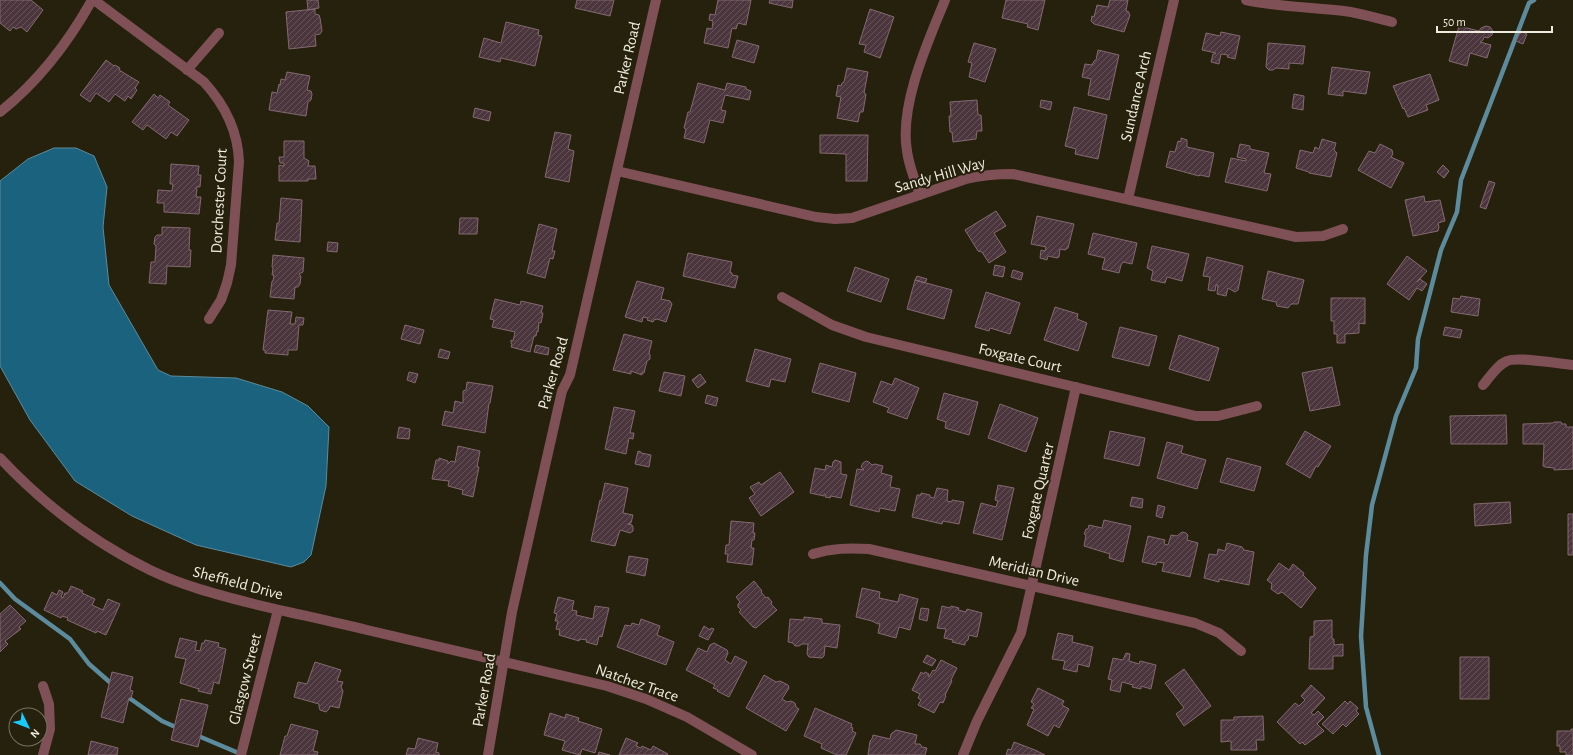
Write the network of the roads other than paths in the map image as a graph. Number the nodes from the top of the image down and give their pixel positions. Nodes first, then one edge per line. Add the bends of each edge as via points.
1 (93, 0) edge
2 (656, 0) edge
3 (945, 0) edge
4 (1174, 0) edge
5 (1246, 0) edge
6 (1392, 22) dead end
7 (219, 33) dead end
8 (187, 70) junction
9 (0, 112) edge
10 (617, 171) junction
11 (920, 195) junction
12 (1128, 199) junction
13 (1343, 229) dead end
14 (782, 297) dead end
15 (209, 319) dead end
16 (1573, 365) edge
17 (1483, 385) dead end
18 (1076, 387) junction
19 (1257, 406) dead end
20 (0, 458) edge
21 (813, 554) dead end
22 (1032, 586) junction
23 (278, 610) junction
24 (1241, 651) dead end
25 (504, 662) junction
26 (43, 686) dead end
27 (43, 755) edge
28 (241, 755) edge
29 (488, 755) edge
30 (752, 755) edge
31 (963, 755) edge

1 - 8 street, Dorchester Court
1 - 9 street via 51,64
2 - 10 street, Parker Road
3 - 11 street via 924,52 907,117 907,152
4 - 12 street, Sundance Arch
5 - 6 street via 1343,11
7 - 8 street
8 - 15 street, Dorchester Court via 216,94 229,115 239,149 231,265 221,300
10 - 11 street, Sandy Hill Way via 816,217 835,219 852,218
10 - 25 street, Parker Road via 570,375 562,391 512,612
11 - 12 street, Sandy Hill Way via 980,175 1013,174
12 - 13 street, Sandy Hill Way via 1296,238 1323,236
14 - 18 street, Foxgate Court via 832,325 866,337
16 - 17 street via 1508,360 1499,366
18 - 19 street, Foxgate Court via 1196,416 1218,416
18 - 22 street, Foxgate Quarter
20 - 23 street, Sheffield Drive via 38,497 80,530 107,547 182,583
21 - 22 street, Meridian Drive via 847,548 869,549
22 - 24 street, Meridian Drive via 1194,623 1219,633
22 - 31 street, Foxgate Quarter via 1022,633 977,721
23 - 25 street, Sheffield Drive
23 - 28 street, Glasgow Street
25 - 29 street, Parker Road
25 - 30 street, Natchez Trace via 606,686 646,699 687,718
26 - 27 street via 49,704 50,729

